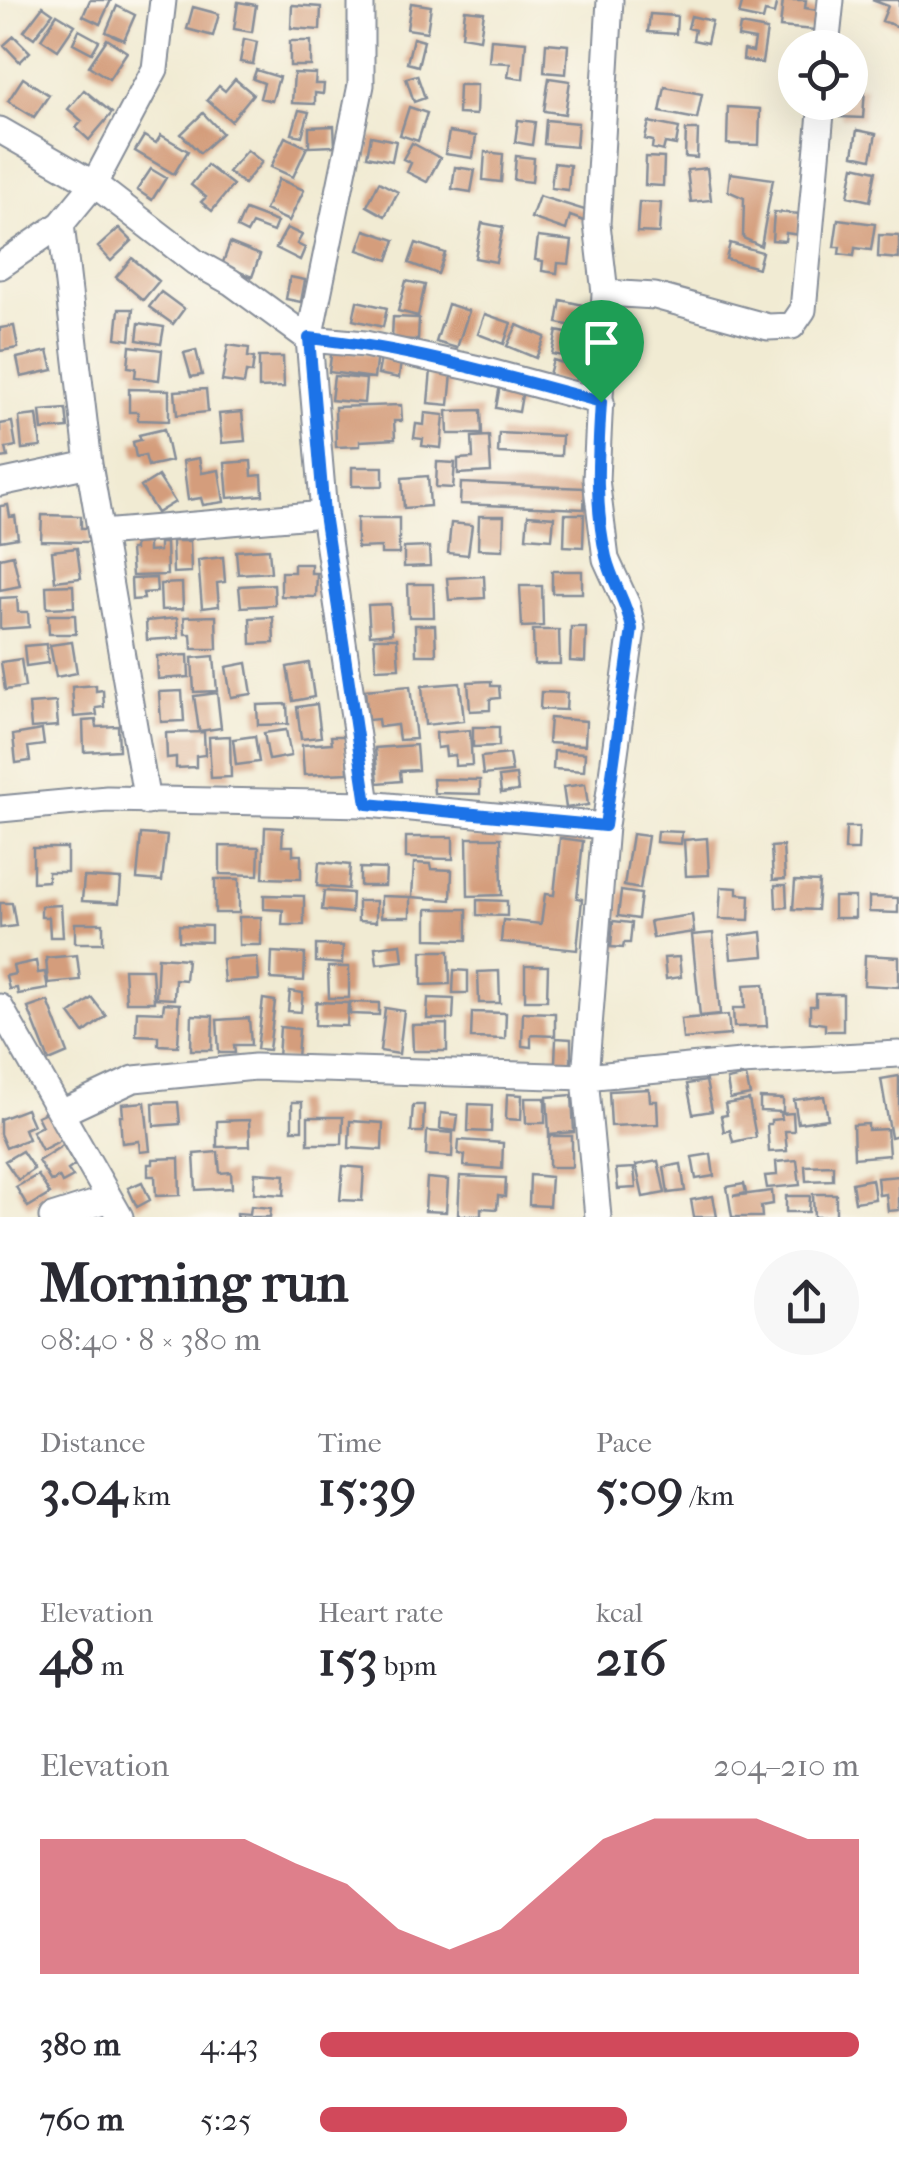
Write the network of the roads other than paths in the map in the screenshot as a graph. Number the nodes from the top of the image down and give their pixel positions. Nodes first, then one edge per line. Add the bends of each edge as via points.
1 (164, 0) edge
2 (361, 0) edge
3 (610, 0) edge
4 (830, 0) edge
5 (828, 30) edge
6 (820, 120) edge
7 (0, 130) edge
8 (94, 184) junction
9 (61, 224) junction
10 (0, 266) edge
11 (605, 292) junction
12 (309, 338) junction
13 (601, 402) junction
14 (89, 464) junction
15 (0, 483) edge
16 (324, 514) junction
17 (102, 533) junction
18 (147, 802) junction
19 (367, 804) junction
20 (0, 808) edge
21 (605, 826) junction
22 (0, 1007) edge
23 (899, 1054) edge
24 (585, 1077) junction
25 (61, 1112) junction
26 (115, 1208) edge
27 (52, 1217) edge
28 (598, 1217) edge

1 - 8 street via 154,68
2 - 12 street via 361,84
3 - 11 street via 596,224
4 - 5 street
6 - 11 street via 802,310 792,326 768,327 655,296
7 - 8 street
8 - 9 street
8 - 12 street
9 - 10 street
9 - 14 street
11 - 13 street
12 - 13 street via 479,369
12 - 16 street
13 - 21 street via 596,479 606,559 632,629
14 - 15 street
14 - 17 street
16 - 17 street
16 - 19 street
17 - 18 street
18 - 19 street
18 - 20 street
19 - 21 street
21 - 24 street
22 - 25 street
23 - 24 street
24 - 25 street via 254,1067 134,1079
24 - 28 street
25 - 26 street
26 - 27 street

